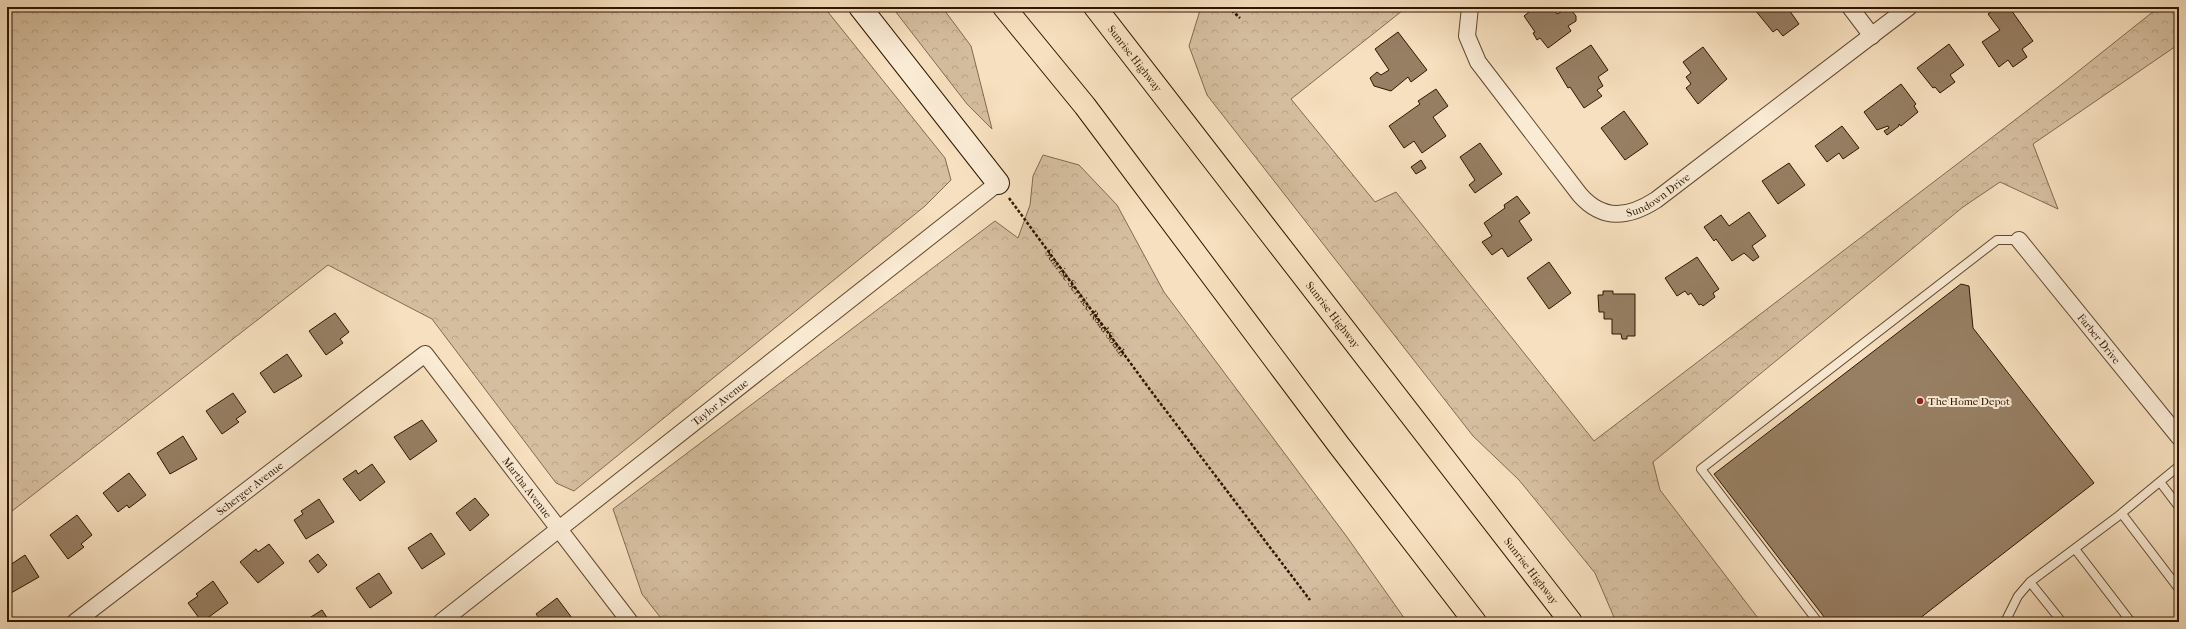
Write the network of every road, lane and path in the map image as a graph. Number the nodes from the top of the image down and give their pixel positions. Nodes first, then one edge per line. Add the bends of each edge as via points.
1 (860, 7) edge
2 (1004, 7) edge
3 (1095, 7) edge
4 (1228, 7) edge
5 (1470, 7) edge
6 (1850, 7) edge
7 (1909, 7) edge
8 (1240, 18) dead end
9 (1872, 36) junction
10 (998, 183) junction
11 (2019, 240) joint
12 (425, 354) joint
13 (2179, 437) edge
14 (1338, 444) junction
15 (2179, 466) edge
16 (2160, 482) junction
17 (2179, 507) edge
18 (2122, 514) junction
19 (559, 530) junction
20 (2075, 549) junction
21 (2030, 582) junction
22 (2179, 589) edge
23 (1310, 600) dead end
24 (75, 622) edge
25 (441, 622) edge
26 (630, 622) edge
27 (1457, 622) edge
28 (1475, 622) edge
29 (1571, 622) edge
30 (1818, 622) edge
31 (2005, 622) edge
32 (2062, 622) edge
33 (2131, 622) edge

1 - 10 street
2 - 14 highway via 1085,106
3 - 29 highway, Sunrise Highway
4 - 8 path
5 - 9 street, Sundown Drive via 1467,36 1478,62 1580,195 1588,204 1611,214 1634,212 1656,200
6 - 9 street
7 - 9 street, Sundown Drive
10 - 19 street, Taylor Avenue
10 - 23 path, Sunrise Service Road South via 1151,391
11 - 13 street, Farber Drive
11 - 30 lane via 1997,240 1701,469
12 - 19 street, Martha Avenue
12 - 24 street, Scherger Avenue
14 - 27 highway
14 - 28 highway
15 - 16 lane
16 - 17 lane
16 - 18 lane
18 - 20 lane
18 - 22 lane
19 - 25 street, Taylor Avenue
19 - 26 street, Martha Avenue
20 - 21 lane
20 - 33 lane
21 - 31 lane via 2018,596
21 - 32 lane

